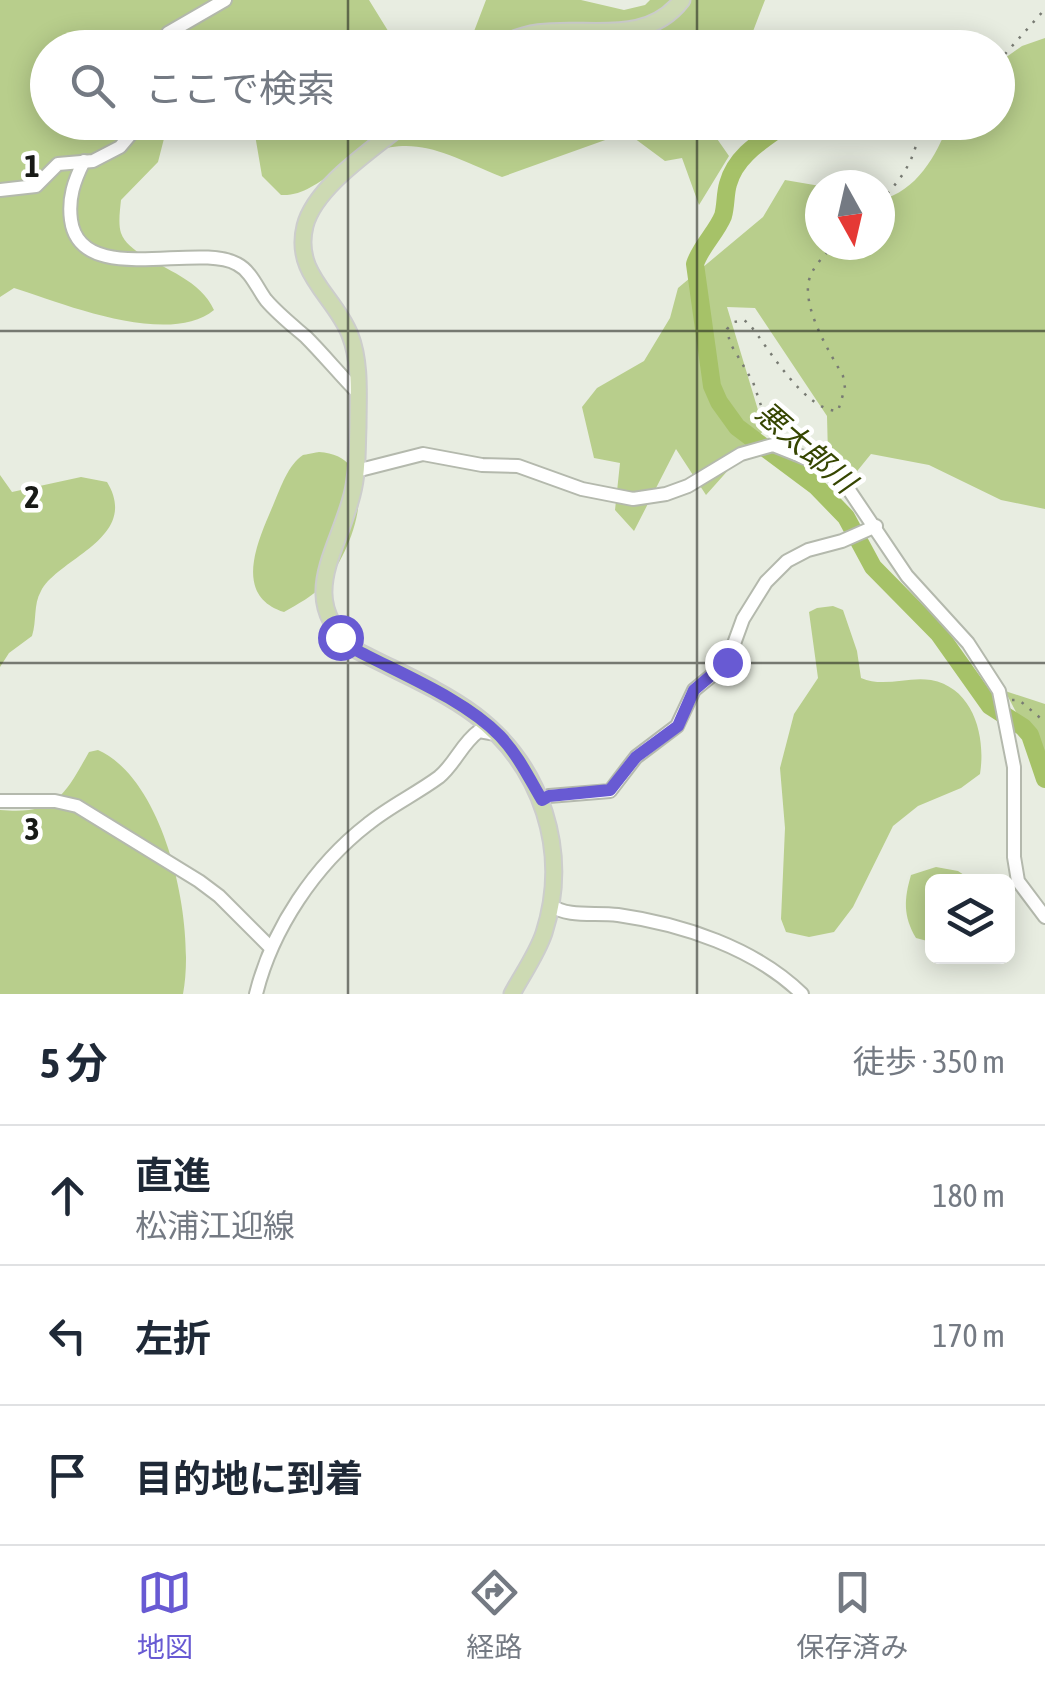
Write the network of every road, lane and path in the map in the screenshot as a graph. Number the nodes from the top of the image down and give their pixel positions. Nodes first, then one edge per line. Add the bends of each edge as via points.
1 (225, 0) edge
2 (682, 0) edge
3 (1045, 9) edge
4 (173, 30) edge
5 (635, 30) edge
6 (1015, 43) edge
7 (126, 140) edge
8 (385, 140) edge
9 (917, 140) edge
10 (84, 161) junction
11 (895, 185) edge
12 (0, 190) edge
13 (822, 260) edge
14 (358, 394) junction
15 (773, 445) junction
16 (356, 471) junction
17 (876, 526) junction
18 (1001, 698) junction
19 (1045, 722) edge
20 (498, 734) junction
21 (542, 800) junction
22 (0, 801) edge
23 (550, 904) junction
24 (1045, 917) edge
25 (270, 947) junction
26 (256, 994) edge
27 (512, 994) edge
28 (802, 994) edge

1 - 4 street
2 - 5 main road via 658,22
3 - 6 path
7 - 10 street
8 - 14 main road via 326,190 305,226 304,262 350,332
9 - 11 path via 913,160
10 - 12 street via 58,164 36,186
10 - 14 street via 69,209 79,241 120,258 235,262
13 - 15 path via 808,283 843,376 838,411 819,406 799,388 744,320 727,329 754,382
14 - 16 main road
15 - 16 street via 741,454 688,486 632,499 518,466 423,454
15 - 17 street via 813,461 847,487
16 - 20 main road via 324,581 328,620 354,649
17 - 18 street via 907,576 986,667
17 - 21 street via 787,561 743,620 727,662 694,690 678,726 636,757 610,790
18 - 19 path via 1019,700
18 - 24 street via 1014,767 1018,881
20 - 21 main road
20 - 25 street via 478,731 438,778 338,848
21 - 23 main road via 552,834
22 - 25 street via 77,806 199,881
23 - 27 main road via 543,935
23 - 28 street via 563,913 666,924 764,962
25 - 26 street

